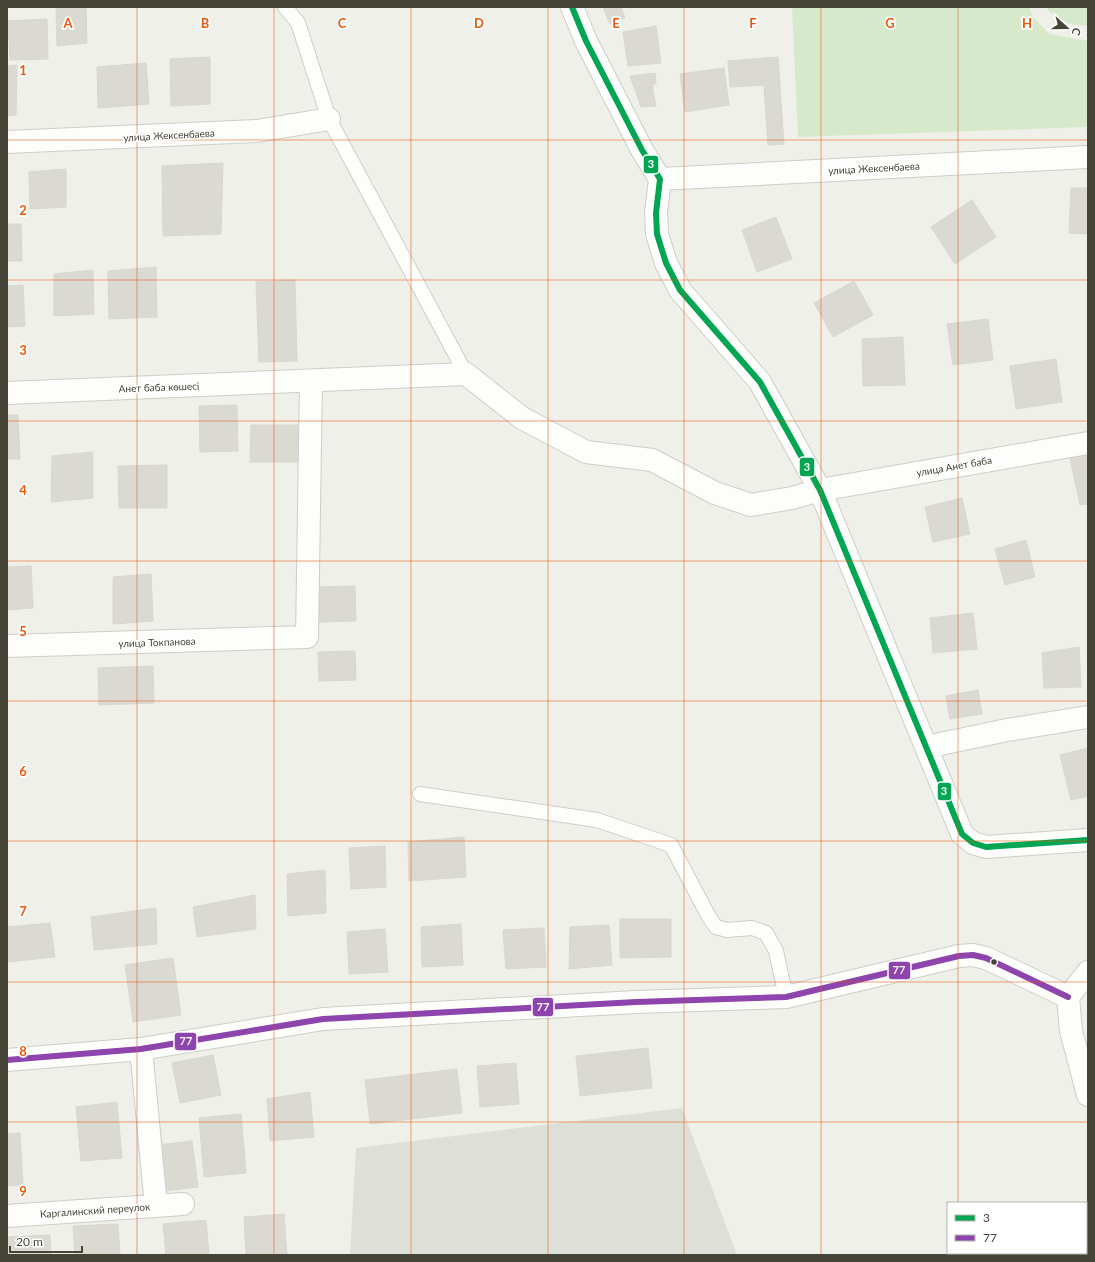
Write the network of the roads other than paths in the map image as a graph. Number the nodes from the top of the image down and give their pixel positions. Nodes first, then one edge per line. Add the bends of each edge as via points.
1 (285, 7) edge
2 (572, 7) edge
3 (329, 119) junction
4 (7, 142) edge
5 (1088, 157) edge
6 (660, 180) junction
7 (466, 374) junction
8 (311, 381) junction
9 (7, 393) edge
10 (1088, 443) edge
11 (820, 490) junction
12 (7, 646) edge
13 (1088, 717) edge
14 (926, 747) junction
15 (420, 794) dead end
16 (1088, 840) edge
17 (1088, 972) edge
18 (786, 997) junction
19 (1068, 997) junction
20 (141, 1049) junction
21 (7, 1060) edge
22 (1088, 1094) edge
23 (183, 1204) dead end
24 (156, 1206) junction
25 (7, 1216) edge

1 - 3 lane via 298,23
2 - 6 street via 586,41
3 - 4 street, улица Жексенбаева via 258,131
3 - 7 lane
5 - 6 street, улица Жексенбаева
6 - 11 street via 656,213 657,234 666,263 680,290 760,382
7 - 8 street, Анет баба көшесі
7 - 11 street, улица Анет баба via 522,418 586,452 652,460 715,493 751,505
8 - 9 street, Анет баба көшесі
8 - 12 street, улица Токпанова via 307,637
10 - 11 street, улица Анет баба
11 - 14 street
13 - 14 street
14 - 16 street via 962,834 972,843 986,847
15 - 18 lane via 597,820 672,845 716,927 727,930 752,928 766,933 776,951
17 - 19 street
18 - 19 street via 959,956 973,955 986,958
18 - 20 street via 636,1002 324,1019
19 - 22 street via 1071,1031
20 - 21 street
20 - 24 street
23 - 24 street, Каргалинский переулок
24 - 25 street, Каргалинский переулок

